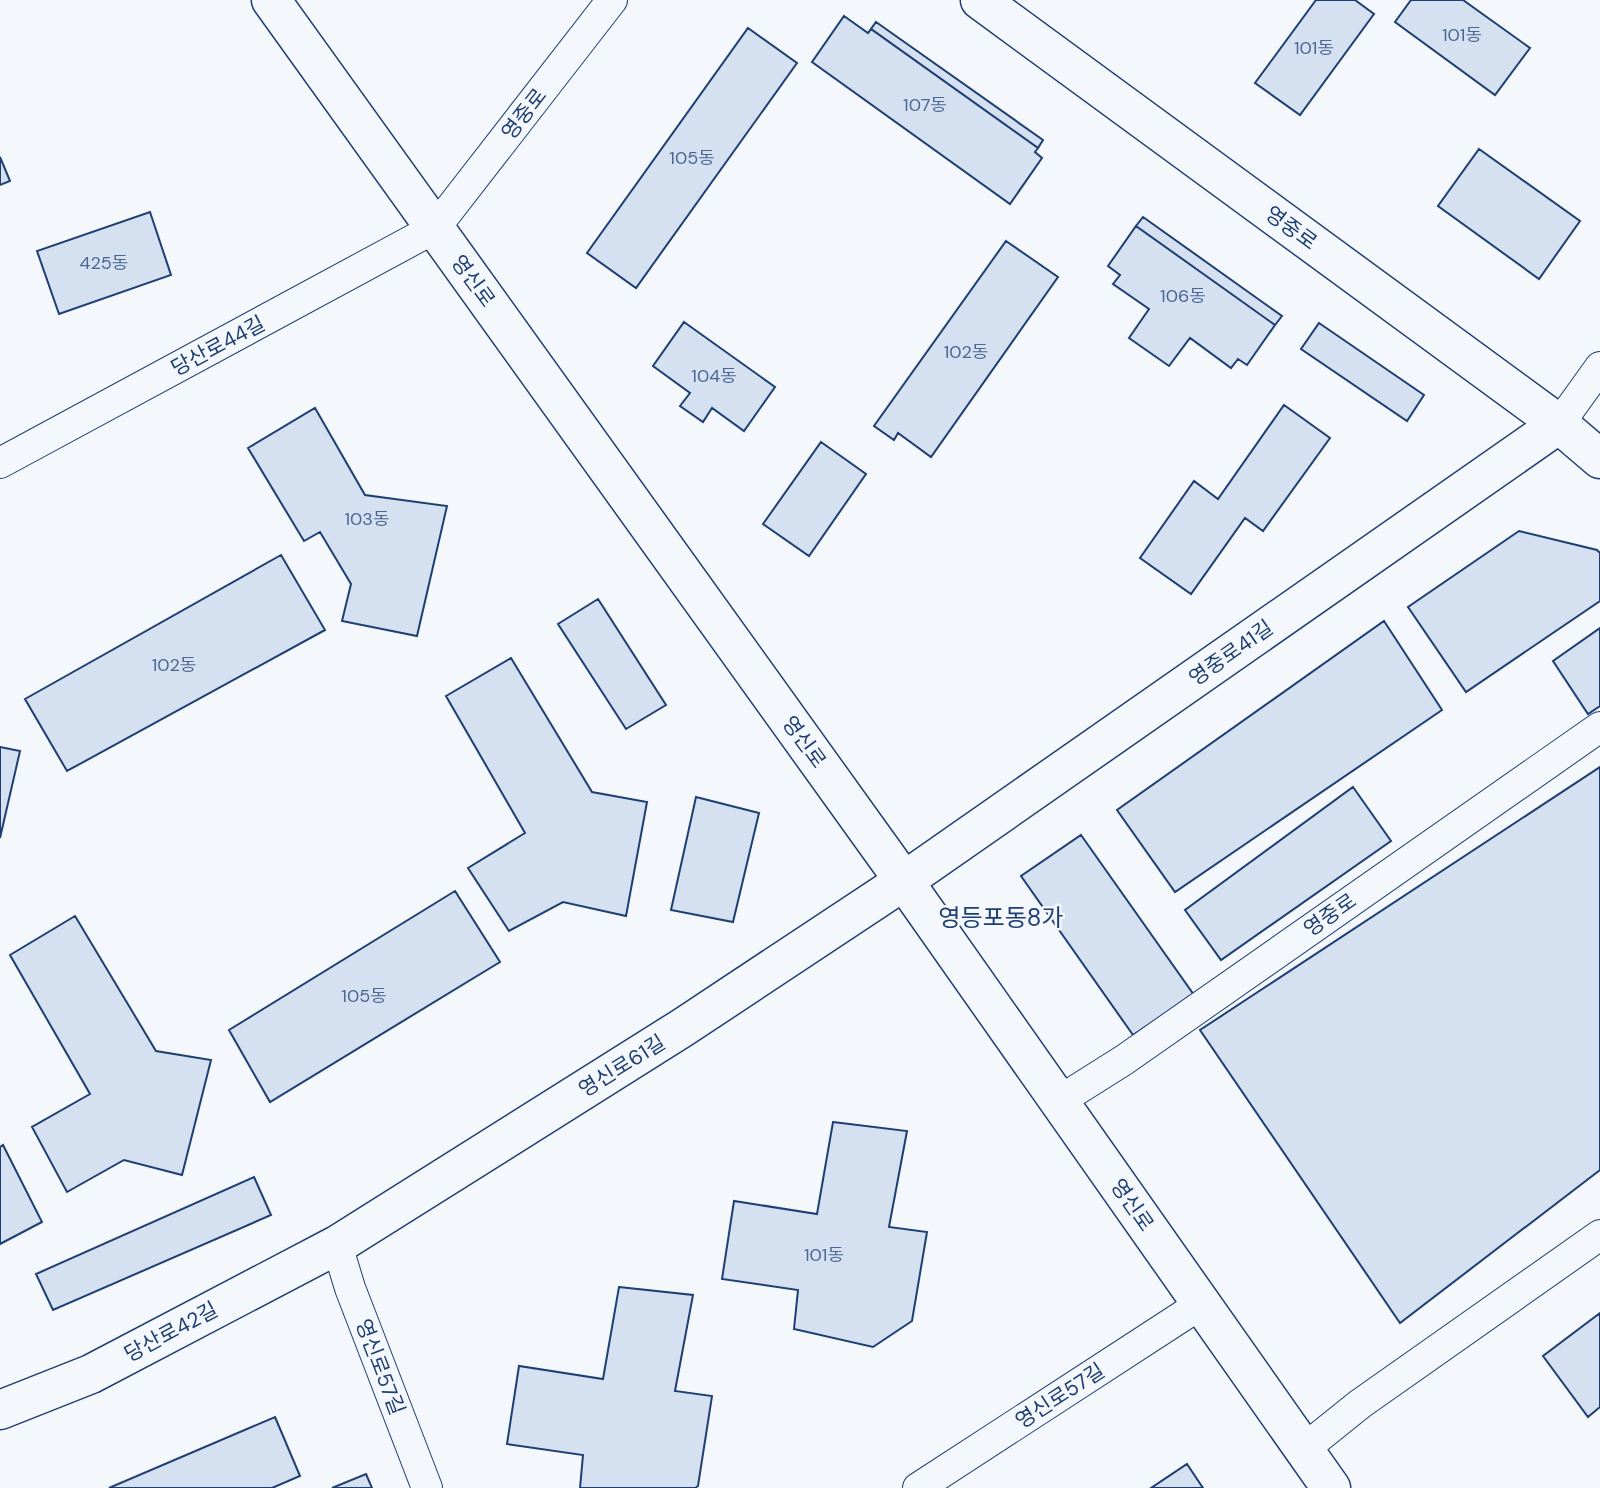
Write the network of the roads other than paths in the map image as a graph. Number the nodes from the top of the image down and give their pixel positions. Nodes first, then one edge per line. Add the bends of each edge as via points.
1 (271, 0) edge
2 (612, 0) edge
3 (980, 0) edge
4 (435, 228) junction
5 (1600, 368) edge
6 (1559, 424) junction
7 (1600, 459) edge
8 (0, 463) edge
9 (1600, 727) edge
10 (904, 881) junction
11 (1059, 1101) junction
12 (1600, 1235) edge
13 (337, 1245) junction
14 (1201, 1304) junction
15 (0, 1410) edge
16 (1304, 1449) junction
17 (427, 1488) edge
18 (918, 1488) edge
19 (1331, 1488) edge

1 - 4 main road, 영신로
2 - 4 street, 영중로
3 - 6 main road, 영중로
4 - 8 street, 당산로44길
4 - 10 main road, 영신로
5 - 6 street
6 - 7 main road, 영중로
6 - 10 main road, 영중로41길
9 - 11 street, 영중로
10 - 11 main road, 영신로
10 - 13 main road, 영신로61길 via 682,1028
11 - 14 main road, 영신로
12 - 16 street via 1360,1404
13 - 15 main road, 당산로42길 via 91,1374
13 - 17 street, 영신로57길
14 - 16 main road, 영신로
14 - 18 street, 영신로57길
16 - 19 main road, 영신로

